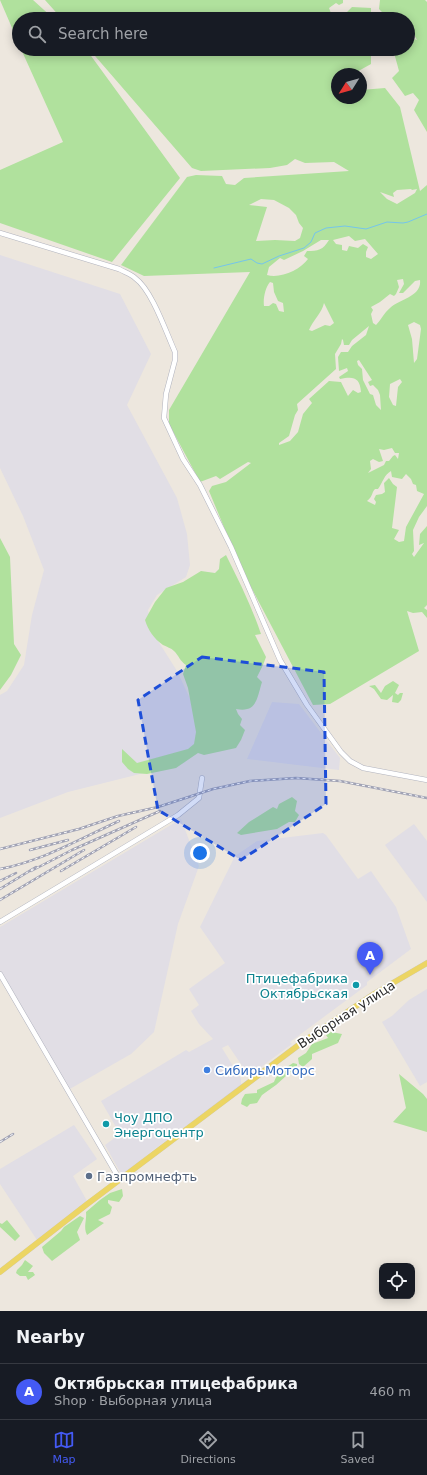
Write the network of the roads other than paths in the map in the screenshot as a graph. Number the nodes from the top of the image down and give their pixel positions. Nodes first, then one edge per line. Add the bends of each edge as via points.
1 (0, 233) edge
2 (202, 778) dead end
3 (427, 780) edge
4 (0, 922) edge
5 (427, 963) edge
6 (0, 974) edge
7 (120, 1180) junction
8 (0, 1272) edge

1 - 3 street via 118,269 136,278 144,286 175,352 164,418 183,459 200,485 231,547 280,660 307,705 350,761 363,768
2 - 4 street via 199,798 178,815
5 - 7 main road, Выборная улица via 374,994 304,1041
6 - 7 street
7 - 8 main road, Выборная улица

